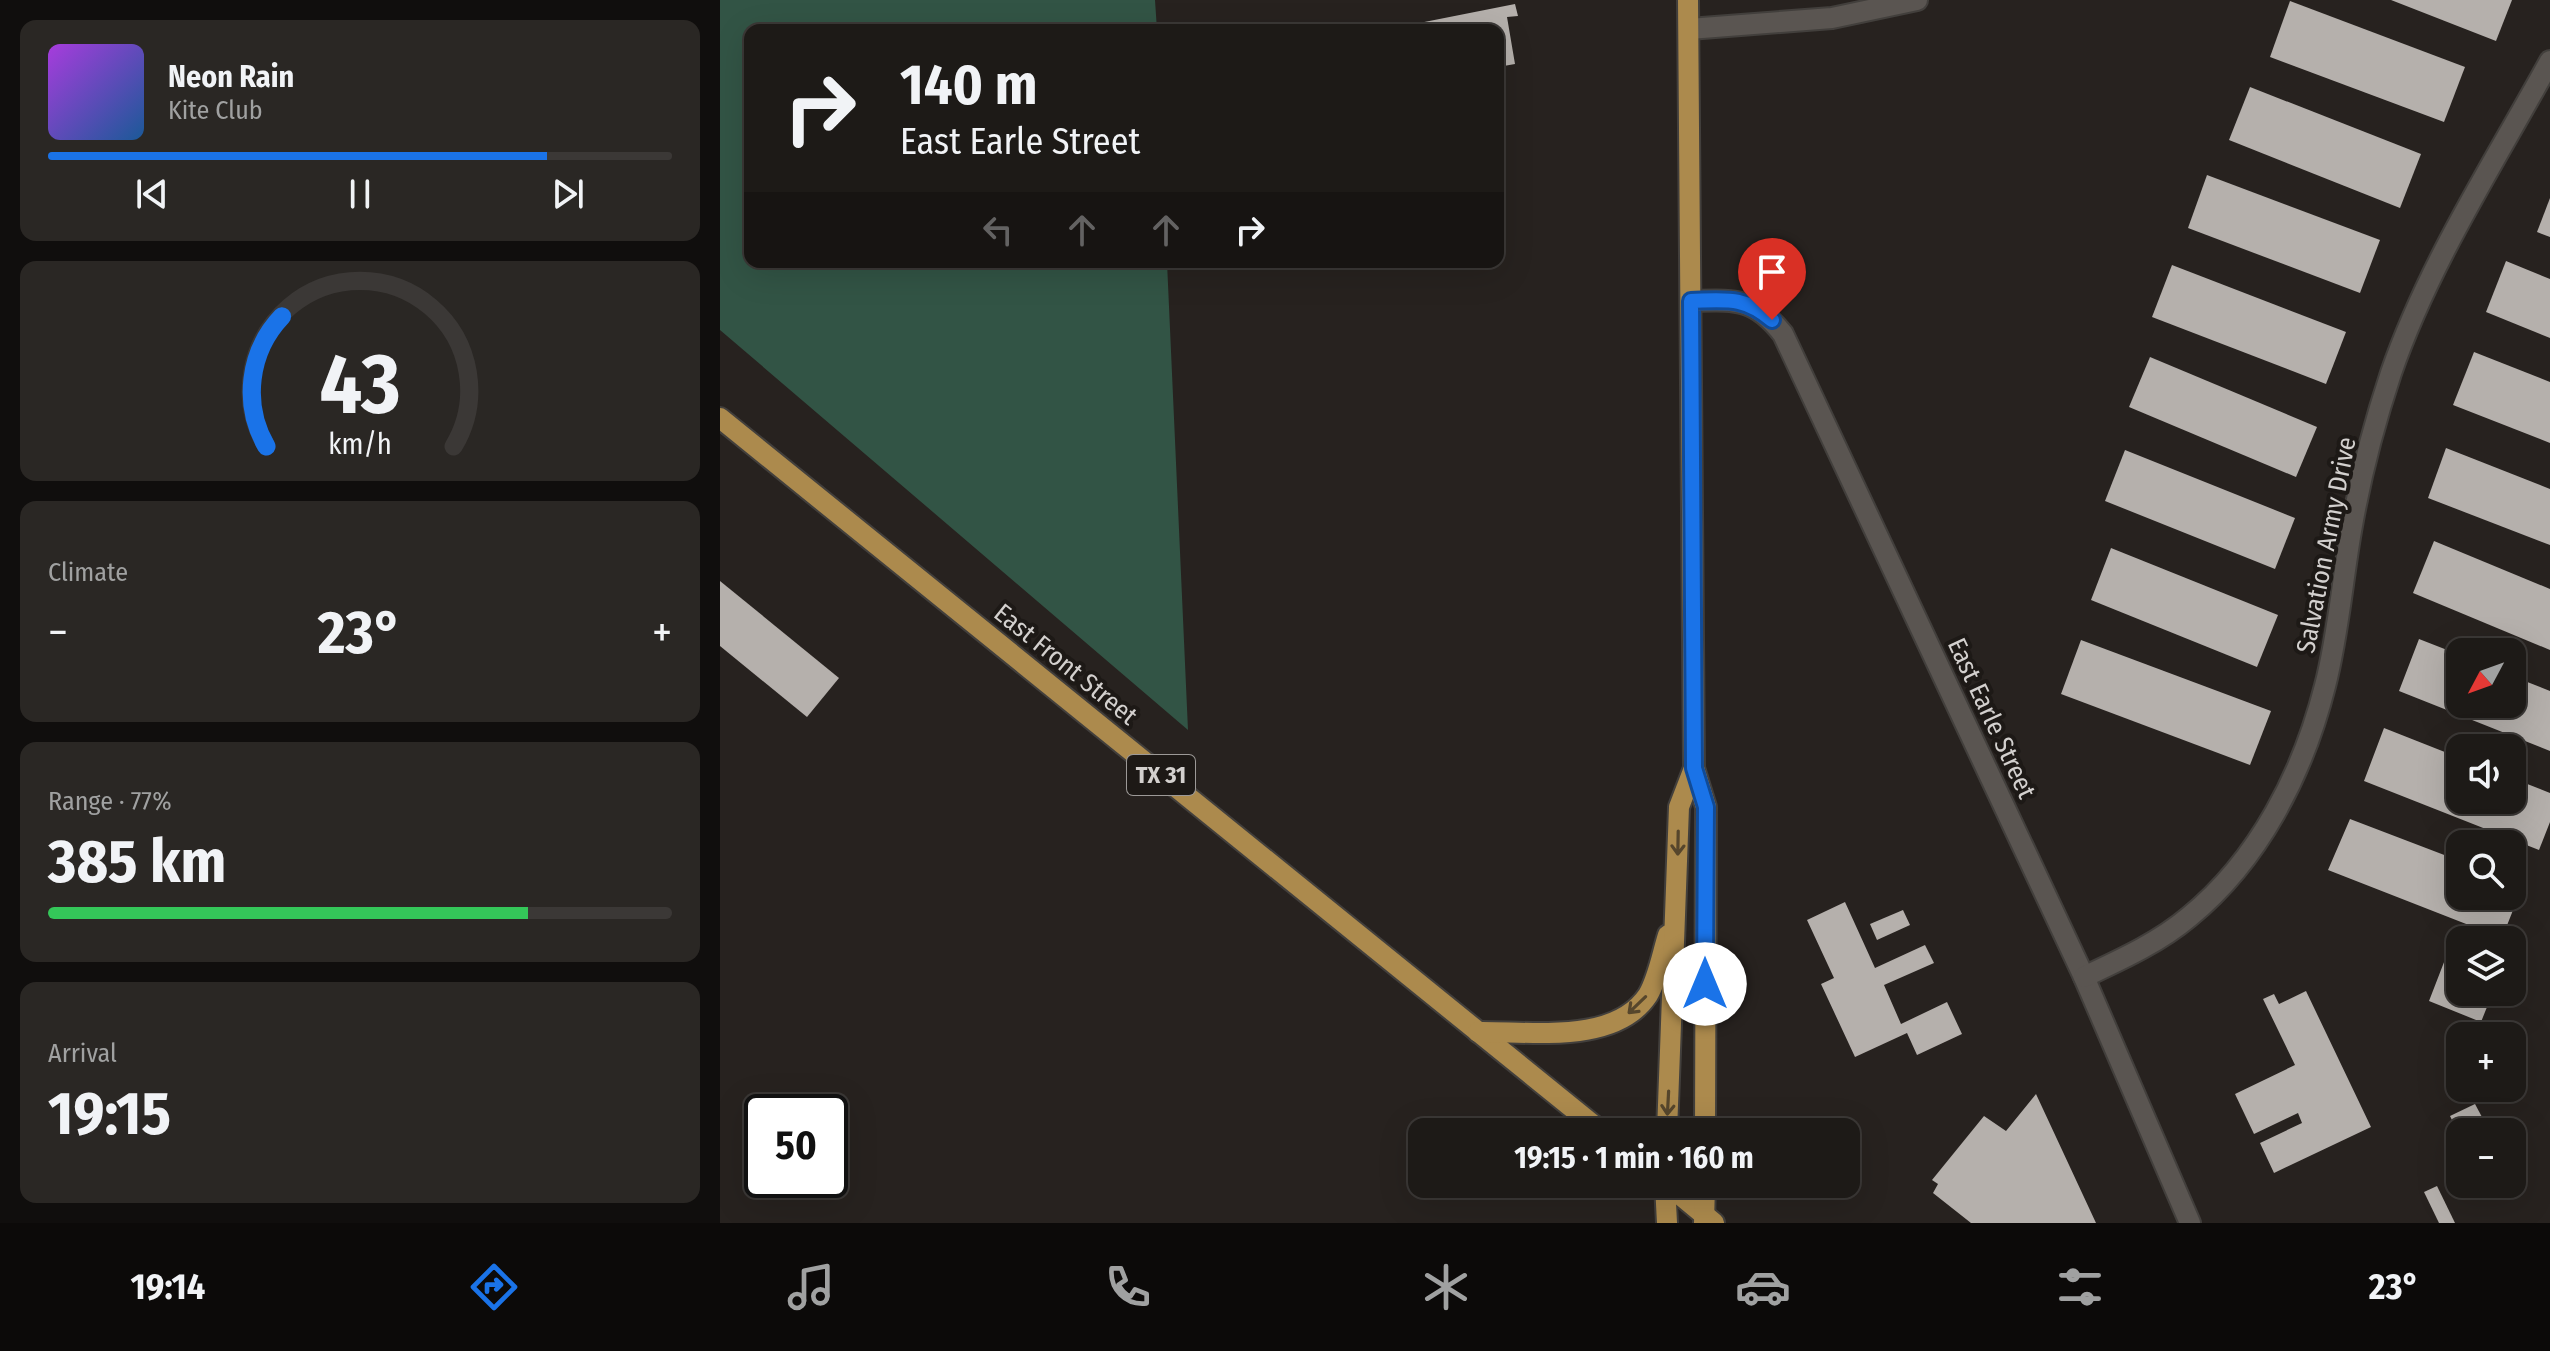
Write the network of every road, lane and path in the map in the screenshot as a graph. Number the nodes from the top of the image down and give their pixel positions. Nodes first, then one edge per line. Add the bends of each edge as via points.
1 (1688, 0) edge
2 (1917, 0) edge
3 (1689, 29) junction
4 (2550, 61) edge
5 (1691, 301) junction
6 (720, 418) edge
7 (1694, 768) junction
8 (1677, 909) junction
9 (2084, 977) junction
10 (1478, 1032) junction
11 (1585, 1118) edge
12 (1668, 1118) edge
13 (1705, 1118) edge
14 (1666, 1198) edge
15 (1682, 1198) edge
16 (1706, 1198) edge
17 (1708, 1221) edge
18 (1667, 1223) edge
19 (2190, 1223) edge

1 - 3 main road
2 - 3 street via 1832,18
3 - 5 main road
4 - 9 street, Salvation Army Drive via 2426,284 2391,372 2360,487 2325,685 2276,811 2237,870 2187,919
5 - 7 main road
5 - 9 street, East Earle Street via 1745,302 1783,334
6 - 10 main road, East Front Street / TX 31
7 -> 8 main road via 1679,807
7 - 13 main road via 1706,807
8 -> 10 main road via 1650,991 1614,1023 1581,1031
8 -> 12 main road
9 - 19 street, East Earle Street
10 - 11 main road, East Front Street / TX 31
14 - 18 main road
15 - 17 main road
16 - 17 main road

